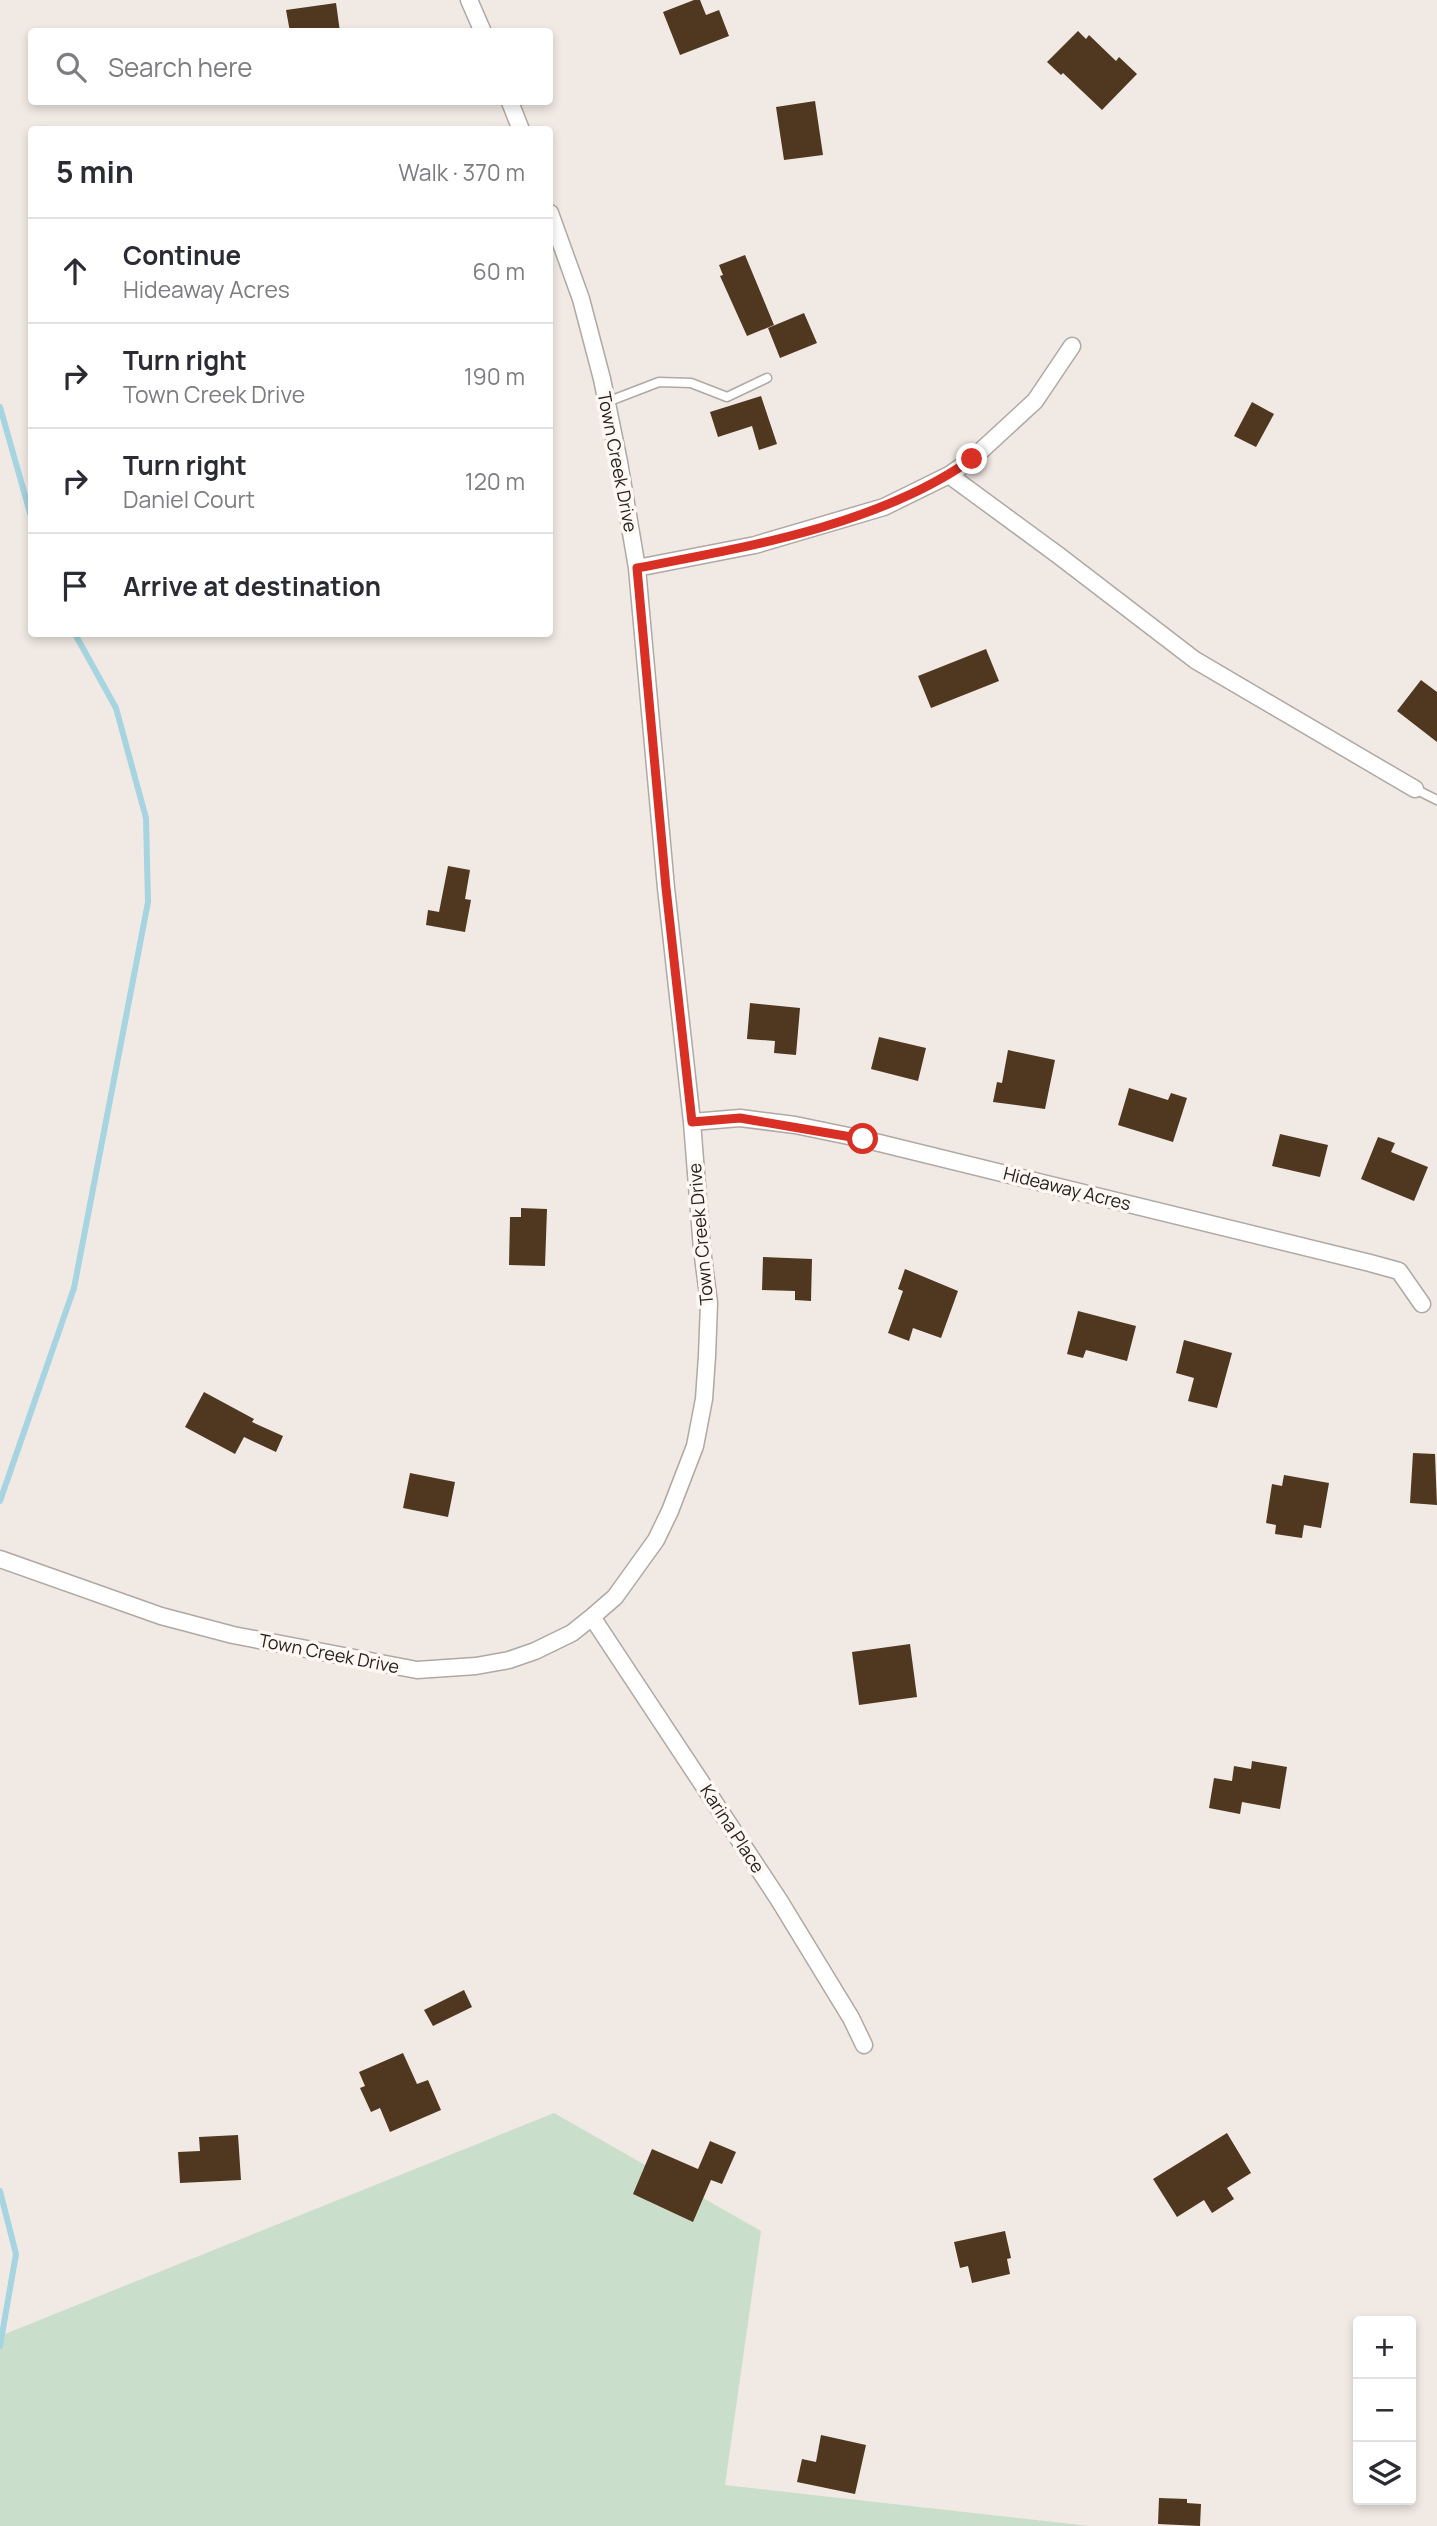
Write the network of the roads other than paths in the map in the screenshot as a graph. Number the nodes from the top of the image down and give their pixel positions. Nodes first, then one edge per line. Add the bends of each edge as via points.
1 (469, 0) edge
2 (481, 28) edge
3 (511, 105) edge
4 (519, 126) edge
5 (553, 221) edge
6 (1072, 346) dead end
7 (767, 378) dead end
8 (607, 402) junction
9 (949, 475) junction
10 (637, 568) junction
11 (1415, 789) joint
12 (1437, 800) edge
13 (692, 1122) junction
14 (1422, 1304) dead end
15 (0, 1559) edge
16 (592, 1618) junction
17 (864, 2045) dead end

1 - 2 street
3 - 4 street
5 - 8 street, Town Creek Drive via 581,299
6 - 9 street via 1035,401
7 - 8 lane via 727,397 691,383 659,382
8 - 10 street, Town Creek Drive
9 - 10 street via 884,507 755,545
9 - 11 street via 1195,660
10 - 13 street, Town Creek Drive
11 - 12 lane
13 - 14 street, Hideaway Acres via 740,1118 863,1139 1344,1256 1399,1271
13 - 16 street, Town Creek Drive via 709,1303 704,1399 695,1446 656,1540 615,1598
15 - 16 street, Town Creek Drive via 186,1623 417,1671 509,1660 572,1633
16 - 17 street, Karina Place via 779,1900

